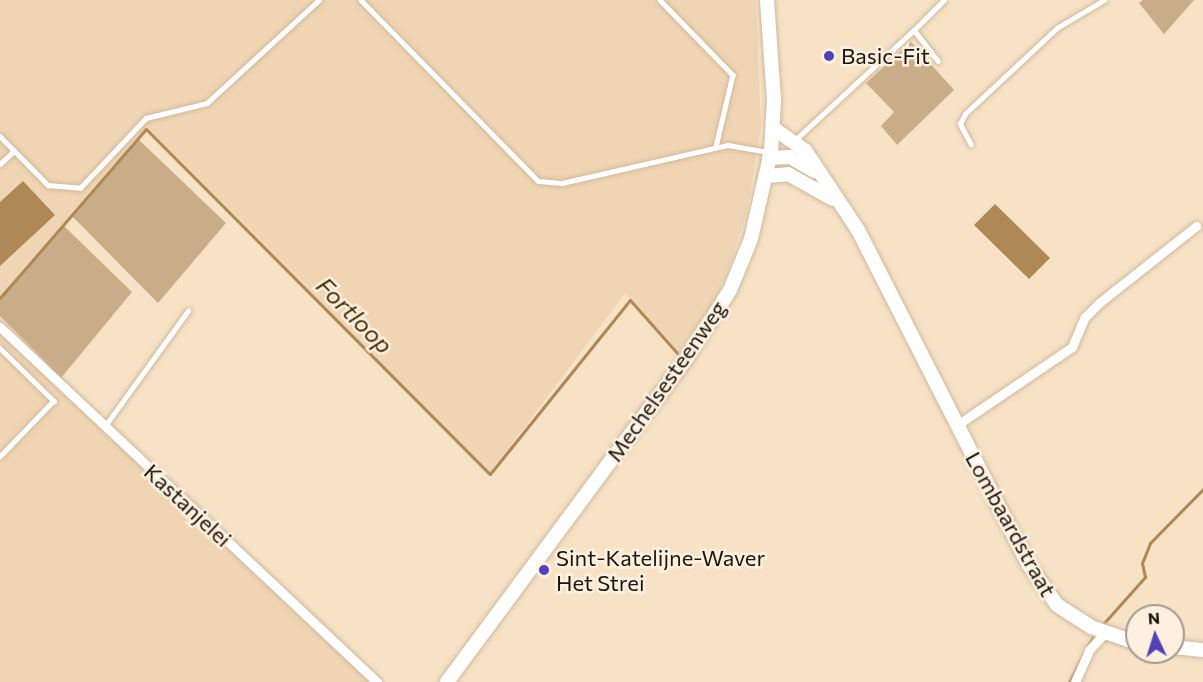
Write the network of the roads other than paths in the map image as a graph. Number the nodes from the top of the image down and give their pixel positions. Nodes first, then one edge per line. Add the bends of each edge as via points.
1 (319, 0) edge
2 (361, 0) edge
3 (660, 0) edge
4 (767, 0) edge
5 (944, 0) edge
6 (1104, 0) edge
7 (914, 30) junction
8 (938, 61) dead end
9 (773, 128) junction
10 (0, 136) edge
11 (794, 141) junction
12 (971, 145) dead end
13 (716, 147) junction
14 (14, 151) junction
15 (770, 155) junction
16 (0, 164) edge
17 (767, 176) junction
18 (821, 176) junction
19 (843, 205) junction
20 (1197, 226) dead end
21 (188, 311) dead end
22 (0, 327) edge
23 (0, 348) edge
24 (957, 425) junction
25 (105, 426) junction
26 (0, 457) edge
27 (1105, 633) junction
28 (1125, 639) edge
29 (1185, 648) edge
30 (1203, 650) edge
31 (377, 682) edge
32 (447, 682) edge
33 (1075, 682) edge

1 - 14 lane via 207,103 146,118 80,188 48,185
2 - 13 lane via 538,181 562,183
3 - 13 lane via 734,75
4 - 9 street, Mechelsesteenweg
5 - 7 lane
6 - 12 lane via 1057,28 965,114 960,124
7 - 8 lane
7 - 11 lane
9 - 11 street, Lombaardstraat
9 - 15 street, Mechelsesteenweg
10 - 14 lane
11 - 18 street, Lombaardstraat
13 - 15 lane
14 - 16 lane
15 - 17 street, Mechelsesteenweg
15 - 18 street, Lombaardstraat via 790,157
17 - 19 street via 799,178
17 - 32 street, Mechelsesteenweg via 751,239 718,312
18 - 19 street, Lombaardstraat
19 - 24 street, Lombaardstraat
20 - 24 street, Lombaardstraat via 1099,303 1085,317 1072,347
21 - 25 lane via 117,402
22 - 25 street, Kastanjelei
23 - 26 lane via 54,400
24 - 27 street, Lombaardstraat via 1028,564 1056,605
25 - 31 street, Kastanjelei
27 - 28 street, Lombaardstraat
27 - 33 street via 1089,650
29 - 30 street

